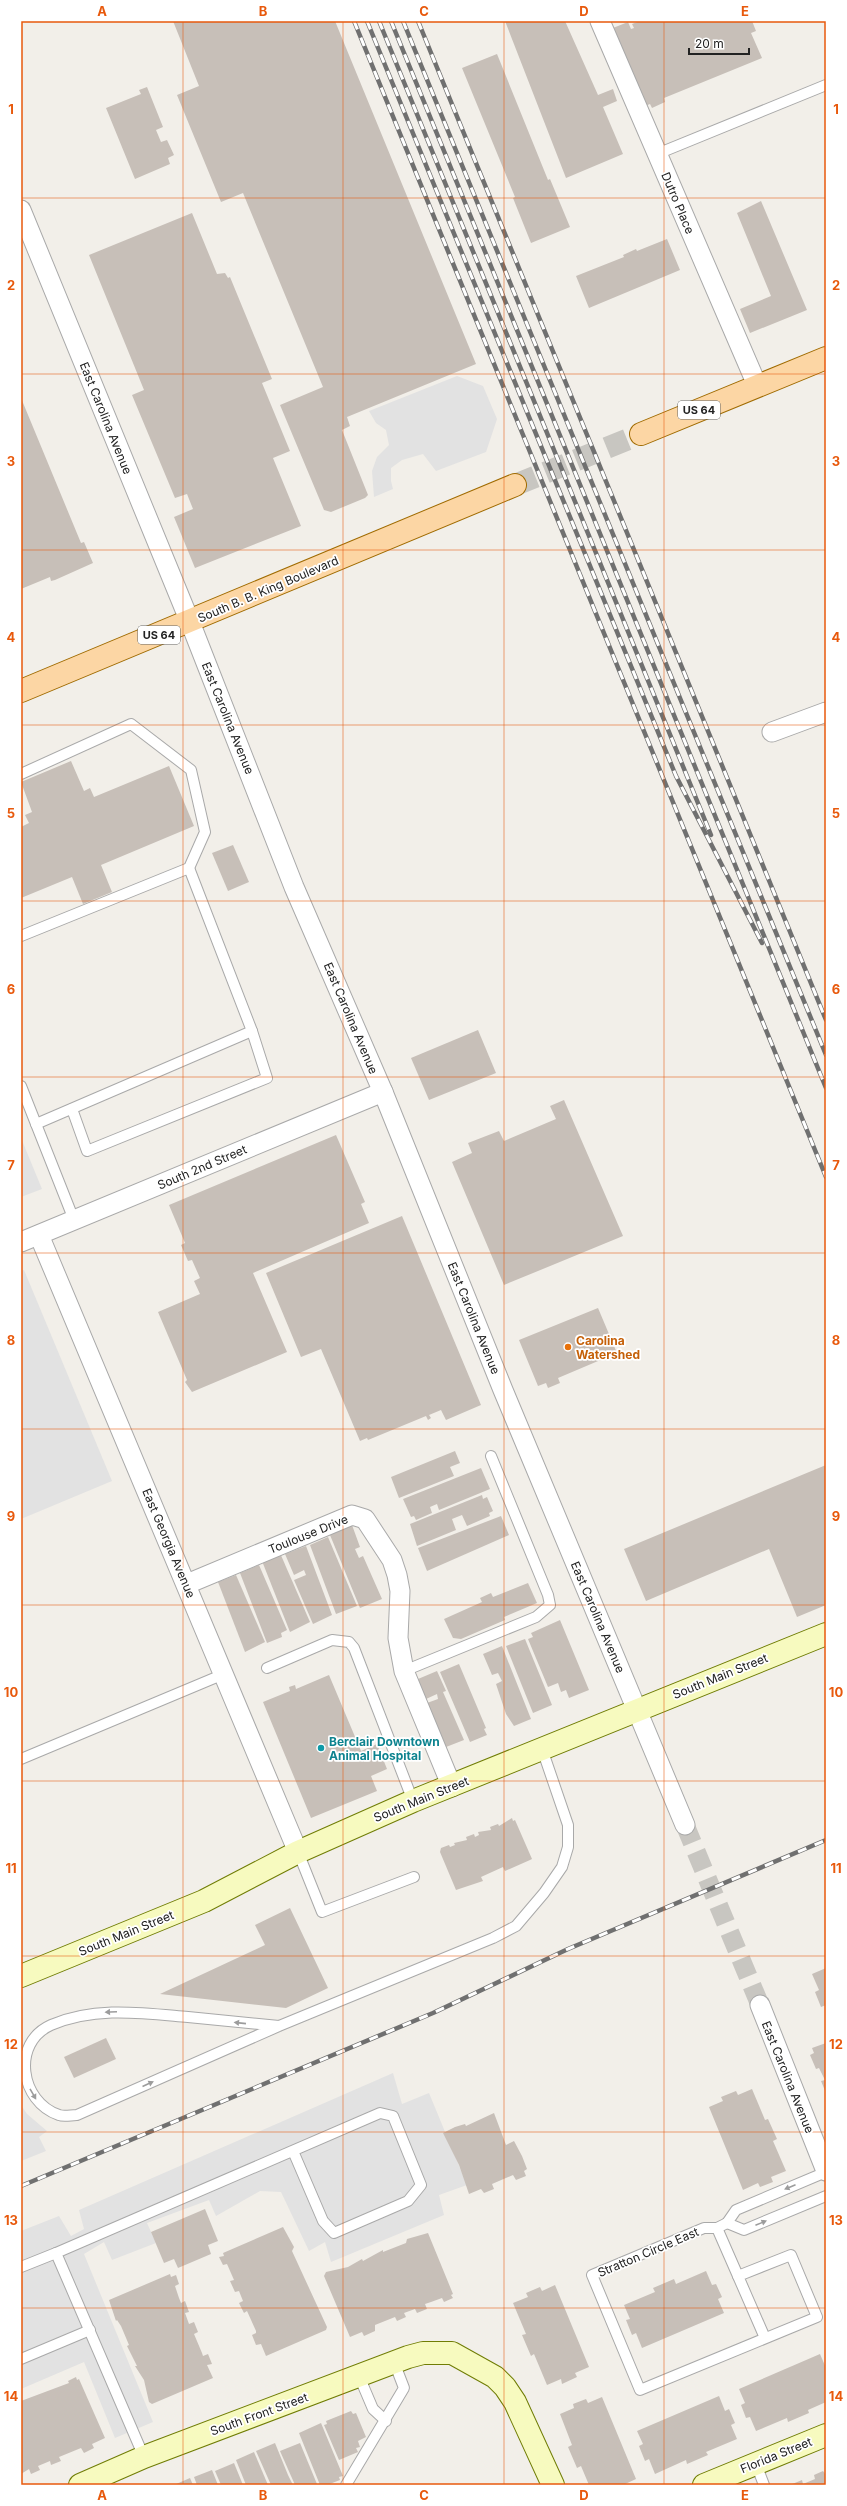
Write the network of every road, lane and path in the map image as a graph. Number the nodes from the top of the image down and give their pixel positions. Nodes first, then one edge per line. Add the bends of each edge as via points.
1 (600, 21) edge
2 (826, 85) edge
3 (657, 154) junction
4 (21, 210) edge
5 (826, 358) edge
6 (757, 385) junction
7 (642, 434) tunnel mouth
8 (515, 485) tunnel mouth
9 (190, 622) junction
10 (21, 691) edge
11 (826, 712) edge
12 (772, 732) dead end
13 (21, 774) edge
14 (189, 868) junction
15 (21, 936) edge
16 (252, 1031) junction
17 (21, 1086) edge
18 (383, 1092) junction
19 (72, 1109) junction
20 (36, 1124) junction
21 (74, 1220) junction
22 (39, 1235) junction
23 (21, 1242) edge
24 (491, 1456) dead end
25 (187, 1584) junction
26 (826, 1634) edge
27 (267, 1668) dead end
28 (404, 1670) junction
29 (224, 1674) junction
30 (636, 1709) junction
31 (542, 1749) junction
32 (21, 1759) edge
33 (452, 1786) junction
34 (413, 1801) junction
35 (685, 1825) tunnel mouth
36 (298, 1852) junction
37 (414, 1877) dead end
38 (21, 1976) edge
39 (760, 2005) tunnel mouth
40 (279, 2026) junction
41 (293, 2151) junction
42 (826, 2171) edge
43 (826, 2196) edge
44 (727, 2223) junction
45 (717, 2228) junction
46 (56, 2253) junction
47 (21, 2267) edge
48 (738, 2276) junction
49 (90, 2330) junction
50 (764, 2338) junction
51 (21, 2359) edge
52 (394, 2362) junction
53 (359, 2376) junction
54 (386, 2421) junction
55 (826, 2435) edge
56 (144, 2457) junction
57 (756, 2464) junction
58 (737, 2479) edge
59 (80, 2485) edge
60 (346, 2485) edge
61 (553, 2485) edge
62 (704, 2485) edge
63 (764, 2485) edge

1 - 3 street, Dutro Place
2 - 3 lane
3 - 6 street, Dutro Place
4 - 9 street, East Carolina Avenue
5 - 6 main road, US 64
6 - 7 main road, US 64
8 - 9 main road, South B. B. King Boulevard / US 64
9 - 10 main road, South B. B. King Boulevard / US 64
9 - 18 street, East Carolina Avenue via 294,886
11 - 12 street
13 - 14 lane via 131,724 191,770 206,832
14 - 15 lane
14 - 16 lane
16 - 19 lane
16 - 19 lane via 267,1078 87,1151
17 - 20 lane
18 - 21 street, South 2nd Street
18 - 30 street, East Carolina Avenue via 503,1390
19 - 20 lane
20 - 21 lane
21 - 22 street, South 2nd Street
22 - 23 street, South 2nd Street
22 - 25 street, East Georgia Avenue
24 - 28 lane via 550,1605 536,1616
25 - 28 street, Toulouse Drive via 352,1516 365,1519 392,1560 397,1576 400,1591 398,1638
25 - 29 street, East Georgia Avenue
26 - 30 main road, South Main Street
27 - 34 lane via 332,1640 349,1642 354,1648
28 - 33 street, Toulouse Drive
29 - 32 lane
29 - 36 street, East Georgia Avenue
30 - 31 main road, South Main Street
30 - 35 street, East Carolina Avenue
31 - 33 main road, South Main Street
31 - 40 lane via 568,1825 568,1847 562,1867 516,1926 493,1938
33 - 34 main road, South Main Street
34 - 36 main road, South Main Street
36 - 37 lane via 322,1912
36 - 38 main road, South Main Street via 204,1901
39 - 42 street, East Carolina Avenue
40 -> 40 lane via 129,2011 70,2018 49,2026 32,2039 24,2057 26,2079 34,2098 46,2109 60,2116 77,2115
41 - 41 lane via 380,2113 393,2116 421,2185 408,2201 334,2233 323,2221
41 - 46 lane
42 -> 44 lane, Stratton Circle East via 736,2210
44 -> 43 lane via 744,2230
44 - 45 lane, Stratton Circle East
45 - 48 lane
45 - 50 lane, Stratton Circle East via 704,2228 592,2275 640,2390
46 - 47 lane
46 - 49 lane
48 - 50 lane
48 - 50 lane via 791,2255 817,2316
49 - 51 lane
49 - 56 lane
52 - 53 main road, South Front Street
52 - 54 lane via 404,2388
52 - 61 main road, South Front Street via 416,2355 440,2352 452,2353 482,2368 506,2387 526,2424
53 - 54 lane via 373,2409
53 - 56 main road, South Front Street
54 - 60 lane
55 - 57 main road, Florida Street
56 - 59 main road, South Front Street
57 - 58 main road, Florida Street
57 - 63 lane
58 - 62 main road, Florida Street

